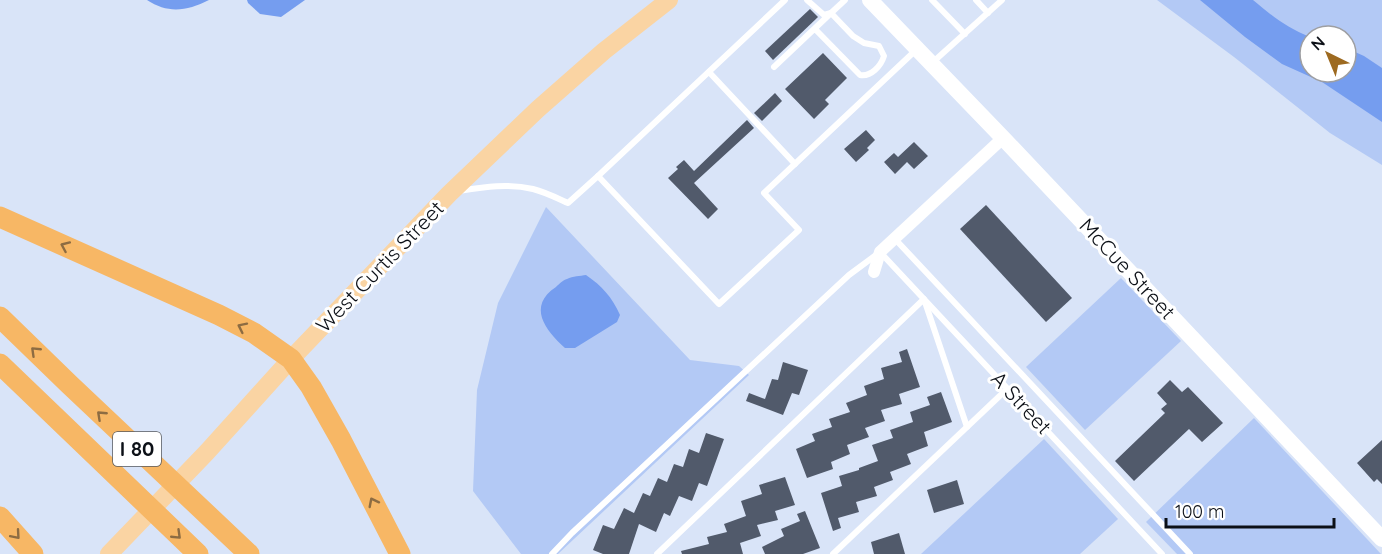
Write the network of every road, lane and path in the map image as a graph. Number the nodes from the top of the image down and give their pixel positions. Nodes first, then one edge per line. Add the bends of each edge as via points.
1 (669, 0) edge
2 (785, 0) edge
3 (807, 0) edge
4 (845, 0) edge
5 (870, 0) edge
6 (932, 0) edge
7 (976, 0) edge
8 (1002, 0) edge
9 (831, 13) junction
10 (988, 13) junction
11 (815, 28) junction
12 (965, 34) junction
13 (916, 49) junction
14 (931, 64) junction
15 (774, 67) dead end
16 (709, 72) junction
17 (1003, 138) junction
18 (795, 164) junction
19 (598, 176) junction
20 (453, 192) junction
21 (0, 217) edge
22 (895, 239) junction
23 (880, 252) junction
24 (874, 272) dead end
25 (924, 299) junction
26 (0, 317) edge
27 (291, 359) junction
28 (0, 364) edge
29 (1007, 389) junction
30 (967, 428) junction
31 (0, 517) edge
32 (1382, 539) edge
33 (33, 554) edge
34 (109, 554) edge
35 (198, 554) edge
36 (249, 554) edge
37 (400, 554) edge
38 (552, 554) edge
39 (657, 554) edge
40 (833, 554) edge
41 (1162, 554) edge
42 (1190, 554) edge

1 - 20 main road, West Curtis Street via 537,109
2 - 16 lane
3 - 9 lane via 824,15
4 - 9 lane
5 - 13 main road, McCue Street
6 - 12 lane
7 - 10 lane
8 - 10 lane
9 - 11 lane
9 - 11 lane via 853,36 879,46 884,56 882,63 870,74 860,75
10 - 12 lane
11 - 15 lane
12 - 14 lane
13 - 14 main road, McCue Street
13 - 18 lane
14 - 17 main road, McCue Street
16 - 18 lane
16 - 19 lane
17 - 22 street
17 - 32 main road, McCue Street
18 - 19 lane via 764,193 799,230 718,304
19 - 20 lane via 568,203 535,189 513,185
20 - 27 main road, West Curtis Street
27 -> 21 highway via 219,315
22 - 23 street
22 - 42 lane
23 - 24 street
23 - 25 lane, A Street
23 - 38 lane via 849,275
25 - 29 lane, A Street
25 - 30 lane
25 - 39 lane
36 -> 26 highway, I 80
27 - 34 main road, West Curtis Street
37 -> 27 highway via 341,440
28 -> 35 highway, I 80
29 - 30 lane
29 - 41 lane, A Street
30 - 40 lane
31 -> 33 highway

